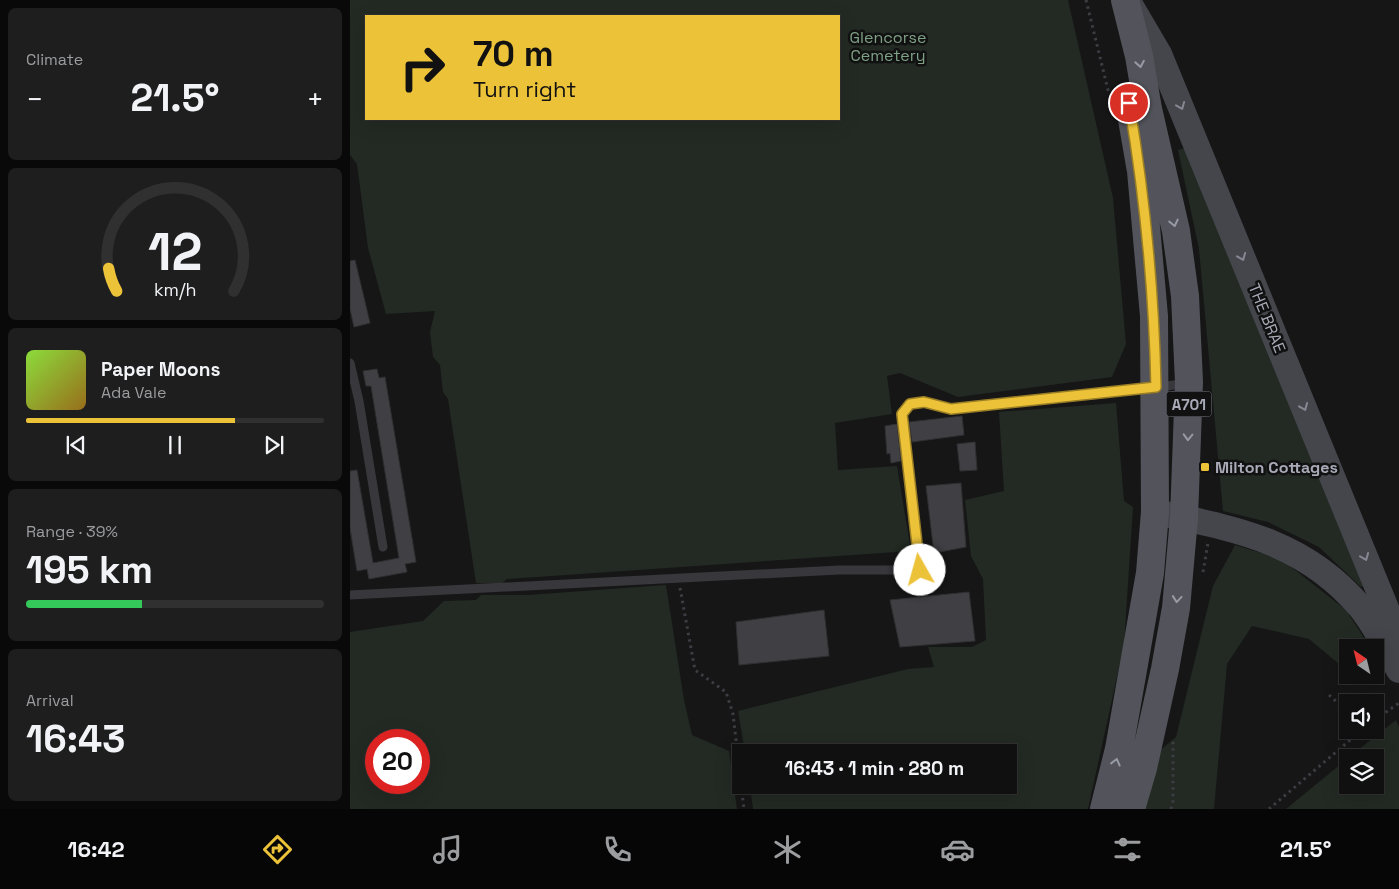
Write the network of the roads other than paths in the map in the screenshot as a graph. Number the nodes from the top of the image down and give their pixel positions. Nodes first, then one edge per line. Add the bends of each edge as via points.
1 (1108, 0) edge
2 (1126, 0) edge
3 (350, 363) edge
4 (1189, 382) junction
5 (1156, 387) junction
6 (1155, 512) junction
7 (1184, 518) junction
8 (383, 547) dead end
9 (350, 595) edge
10 (1399, 640) edge
11 (1399, 670) edge
12 (1104, 809) edge
13 (1131, 809) edge

1 - 5 main road, A701 via 1141,171 1154,316
2 -> 4 main road, A701 via 1176,231 1185,296
2 -> 10 main road, THE BRAE via 1159,54
3 - 8 lane
4 - 5 lane
4 -> 7 main road, A701
5 - 6 main road, A701
5 - 9 lane via 951,409 924,402 910,404 902,414 920,570 839,570
6 - 7 main road
12 -> 6 main road, A701 via 1124,724 1150,573
7 - 11 main road via 1261,538 1308,561 1362,610
7 -> 13 main road, A701 via 1176,608 1165,669

